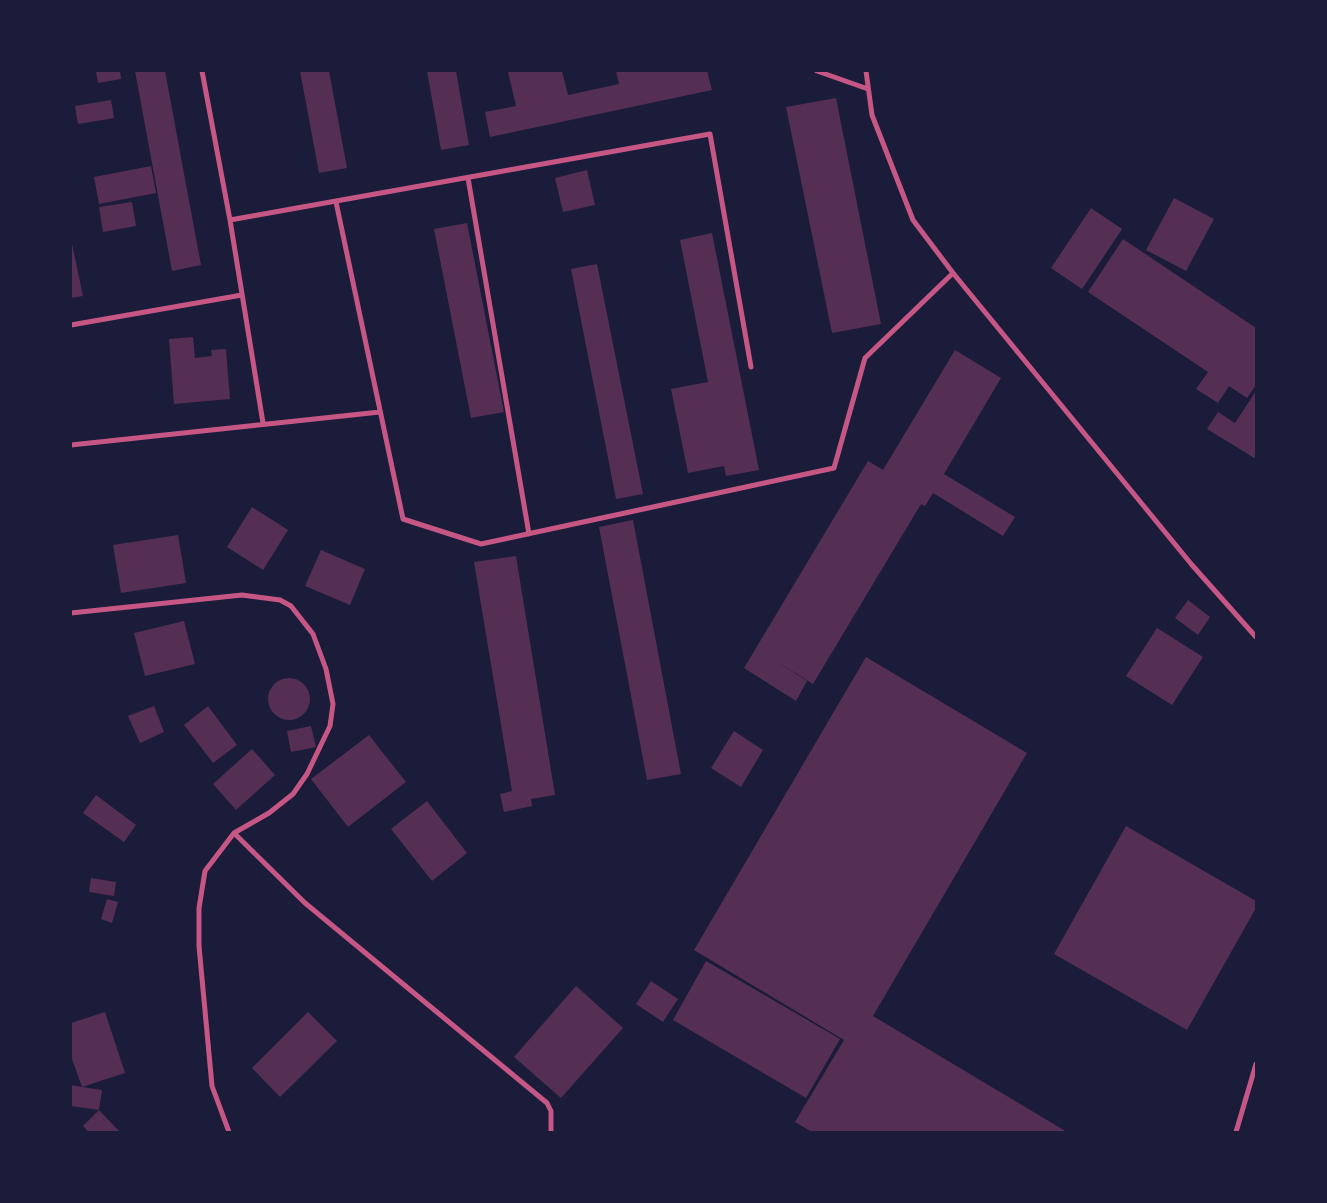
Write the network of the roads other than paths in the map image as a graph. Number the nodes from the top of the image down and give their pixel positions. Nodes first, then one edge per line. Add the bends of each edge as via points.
1 (202, 71) edge
2 (817, 71) edge
3 (866, 71) edge
4 (868, 89) junction
5 (468, 178) junction
6 (336, 202) junction
7 (230, 220) junction
8 (953, 273) junction
9 (242, 295) junction
10 (71, 325) edge
11 (751, 367) dead end
12 (380, 412) junction
13 (263, 423) junction
14 (71, 445) edge
15 (529, 534) junction
16 (71, 613) edge
17 (1256, 637) edge
18 (234, 833) junction
19 (1256, 1064) edge
20 (229, 1132) edge
21 (551, 1132) edge
22 (1236, 1132) edge

1 - 7 street
2 - 4 street
3 - 4 street
4 - 8 street via 872,115 913,220
5 - 6 street
5 - 11 street via 710,134
5 - 15 street
6 - 7 street
6 - 12 street
7 - 9 street
8 - 15 street via 865,358 834,468
8 - 17 street via 1192,565
9 - 10 street
9 - 13 street
12 - 13 street
12 - 15 street via 403,519 481,544
13 - 14 street
16 - 18 street via 242,595 280,600 291,606 313,634 326,670 333,704 330,726 308,774 293,794 269,813
18 - 20 street via 205,871 199,908 199,946 212,1086
18 - 21 street via 305,903 547,1103 551,1111
19 - 22 street

